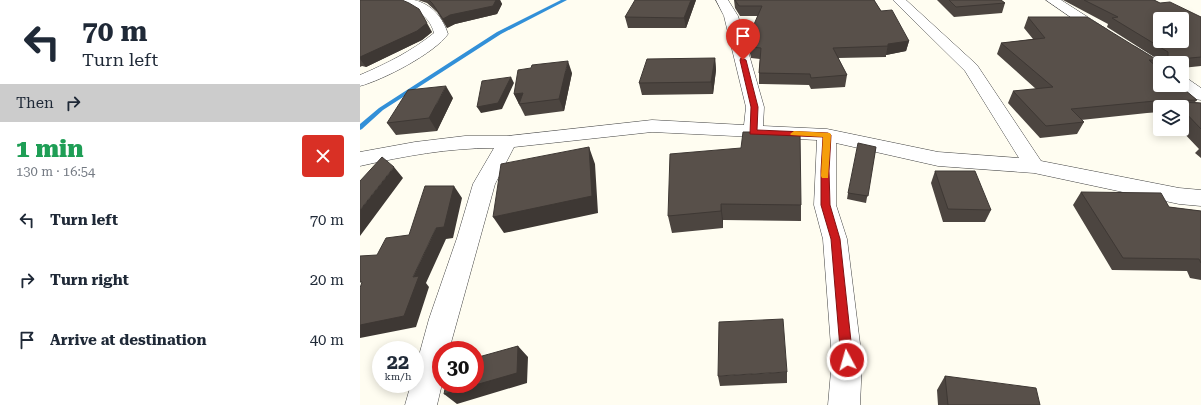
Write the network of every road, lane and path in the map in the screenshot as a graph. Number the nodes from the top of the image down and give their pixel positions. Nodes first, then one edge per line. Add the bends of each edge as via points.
1 (402, 0) edge
2 (722, 0) edge
3 (899, 0) edge
4 (1052, 0) edge
5 (1153, 64) edge
6 (360, 81) edge
7 (1189, 87) edge
8 (1201, 95) edge
9 (753, 132) junction
10 (828, 135) junction
11 (508, 142) junction
12 (360, 160) edge
13 (1034, 166) junction
14 (1201, 198) edge
15 (421, 405) edge
16 (844, 405) edge

1 - 6 street via 431,12 441,34 426,48 383,72
2 - 9 street via 731,16 755,107
3 - 13 street via 971,68
4 - 5 street
7 - 8 street
9 - 10 street
9 - 11 street via 652,126
10 - 13 street via 938,160
10 - 16 street via 825,205 836,239 847,360
11 - 12 street via 415,148
11 - 15 street via 484,184 443,319
13 - 14 street via 1179,196

